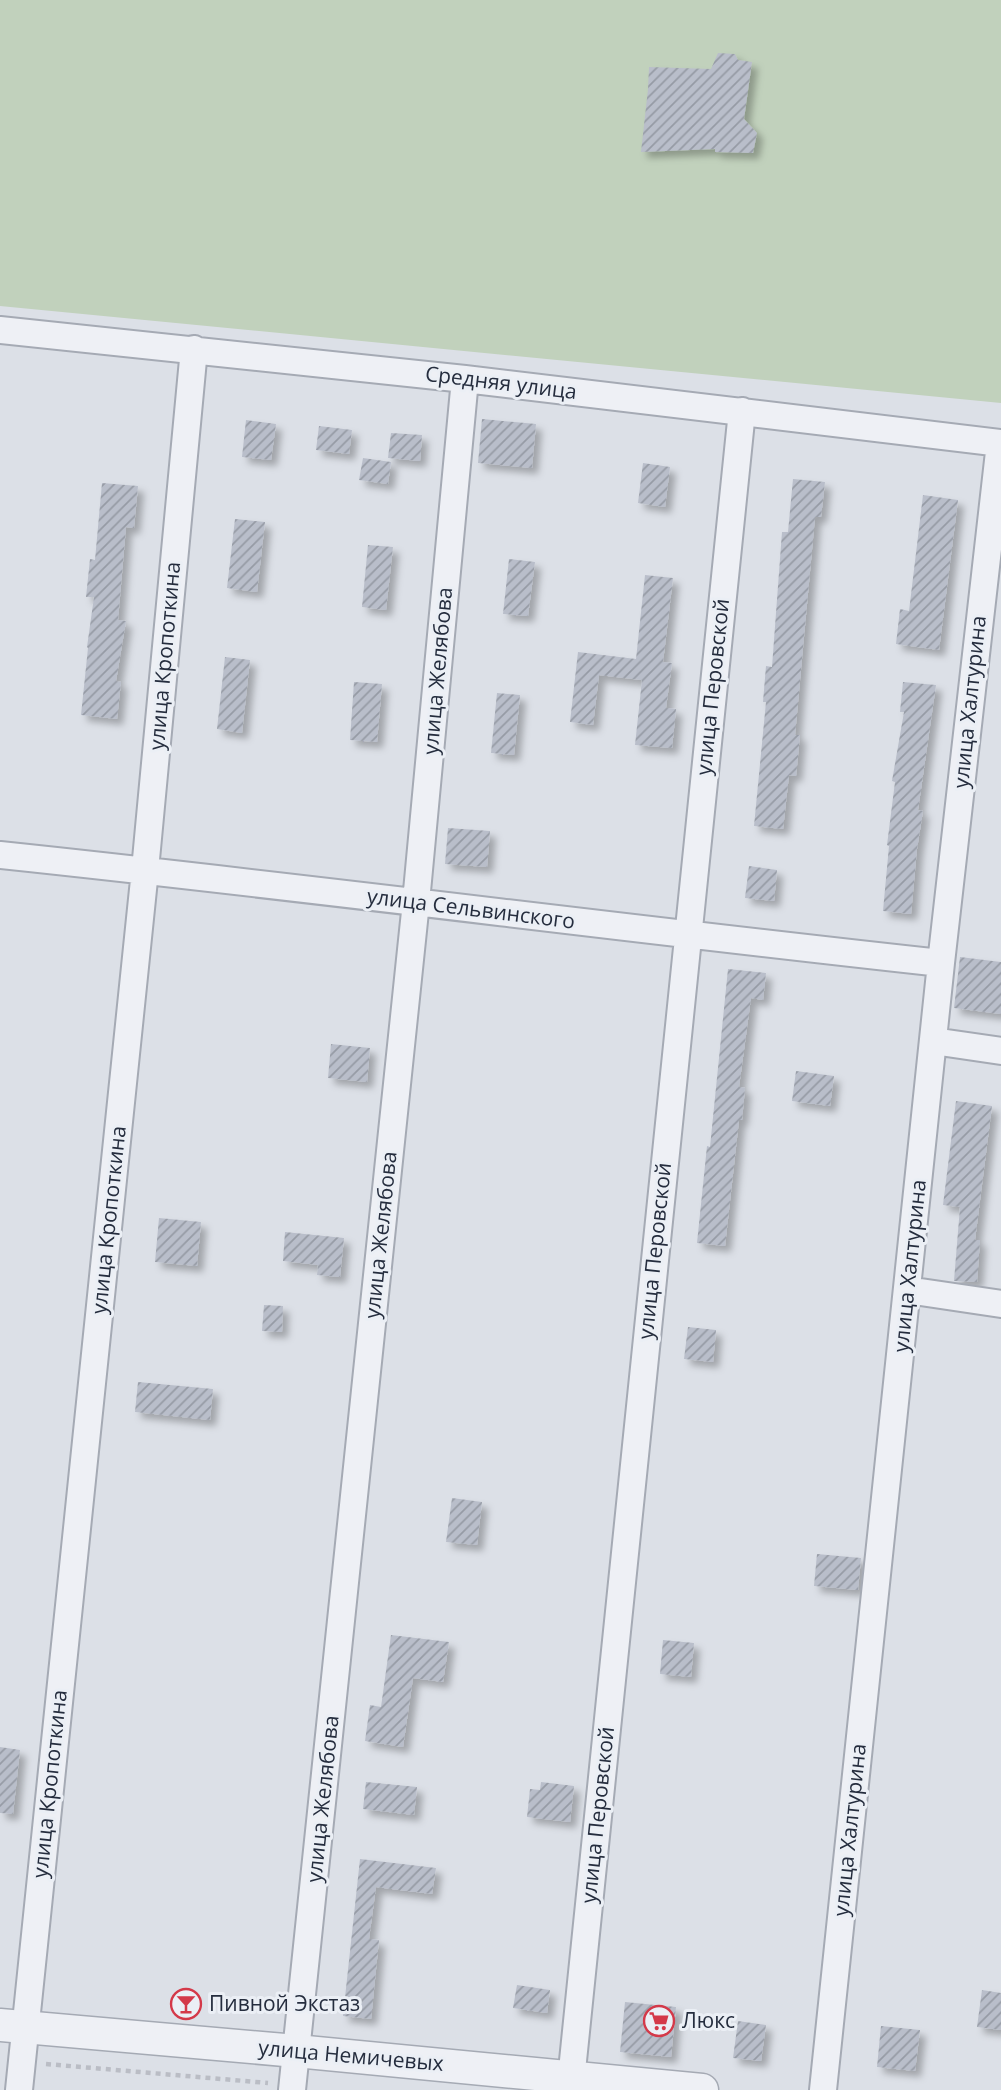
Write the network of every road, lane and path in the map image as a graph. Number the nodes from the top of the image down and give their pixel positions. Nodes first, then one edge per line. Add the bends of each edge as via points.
1 (0, 330) edge
2 (194, 349) junction
3 (465, 379) junction
4 (742, 411) junction
5 (1000, 443) edge
6 (0, 855) edge
7 (145, 870) junction
8 (416, 902) junction
9 (687, 935) junction
10 (941, 962) junction
11 (933, 1041) junction
12 (1001, 1051) edge
13 (907, 1290) junction
14 (1001, 1304) edge
15 (13, 2026) edge
16 (296, 2050) junction
17 (22, 2062) junction
18 (570, 2083) edge
19 (293, 2088) edge
20 (19, 2090) edge
21 (702, 2090) edge
22 (823, 2090) edge

1 - 2 street, Средняя улица
2 - 3 street, Средняя улица
2 - 7 street, улица Кропоткина
3 - 4 street, Средняя улица
3 - 8 street, улица Желябова
4 - 5 street, Средняя улица
4 - 9 street, улица Перовской
5 - 10 street, улица Халтурина
6 - 7 street, улица Сельвинского
7 - 8 street, улица Сельвинского
7 - 15 street, улица Кропоткина
8 - 9 street, улица Сельвинского
8 - 16 street, улица Желябова
9 - 10 street, улица Сельвинского
9 - 18 street, улица Перовской
10 - 11 street, улица Халтурина
11 - 12 street
11 - 13 street, улица Халтурина
13 - 14 street
13 - 22 street, улица Халтурина
15 - 16 street, улица Немичевых
15 - 17 street, улица Кропоткина
16 - 18 street, улица Немичевых
16 - 19 street, улица Желябова
17 - 19 path
17 - 20 street, улица Кропоткина
18 - 21 street, улица Немичевых

